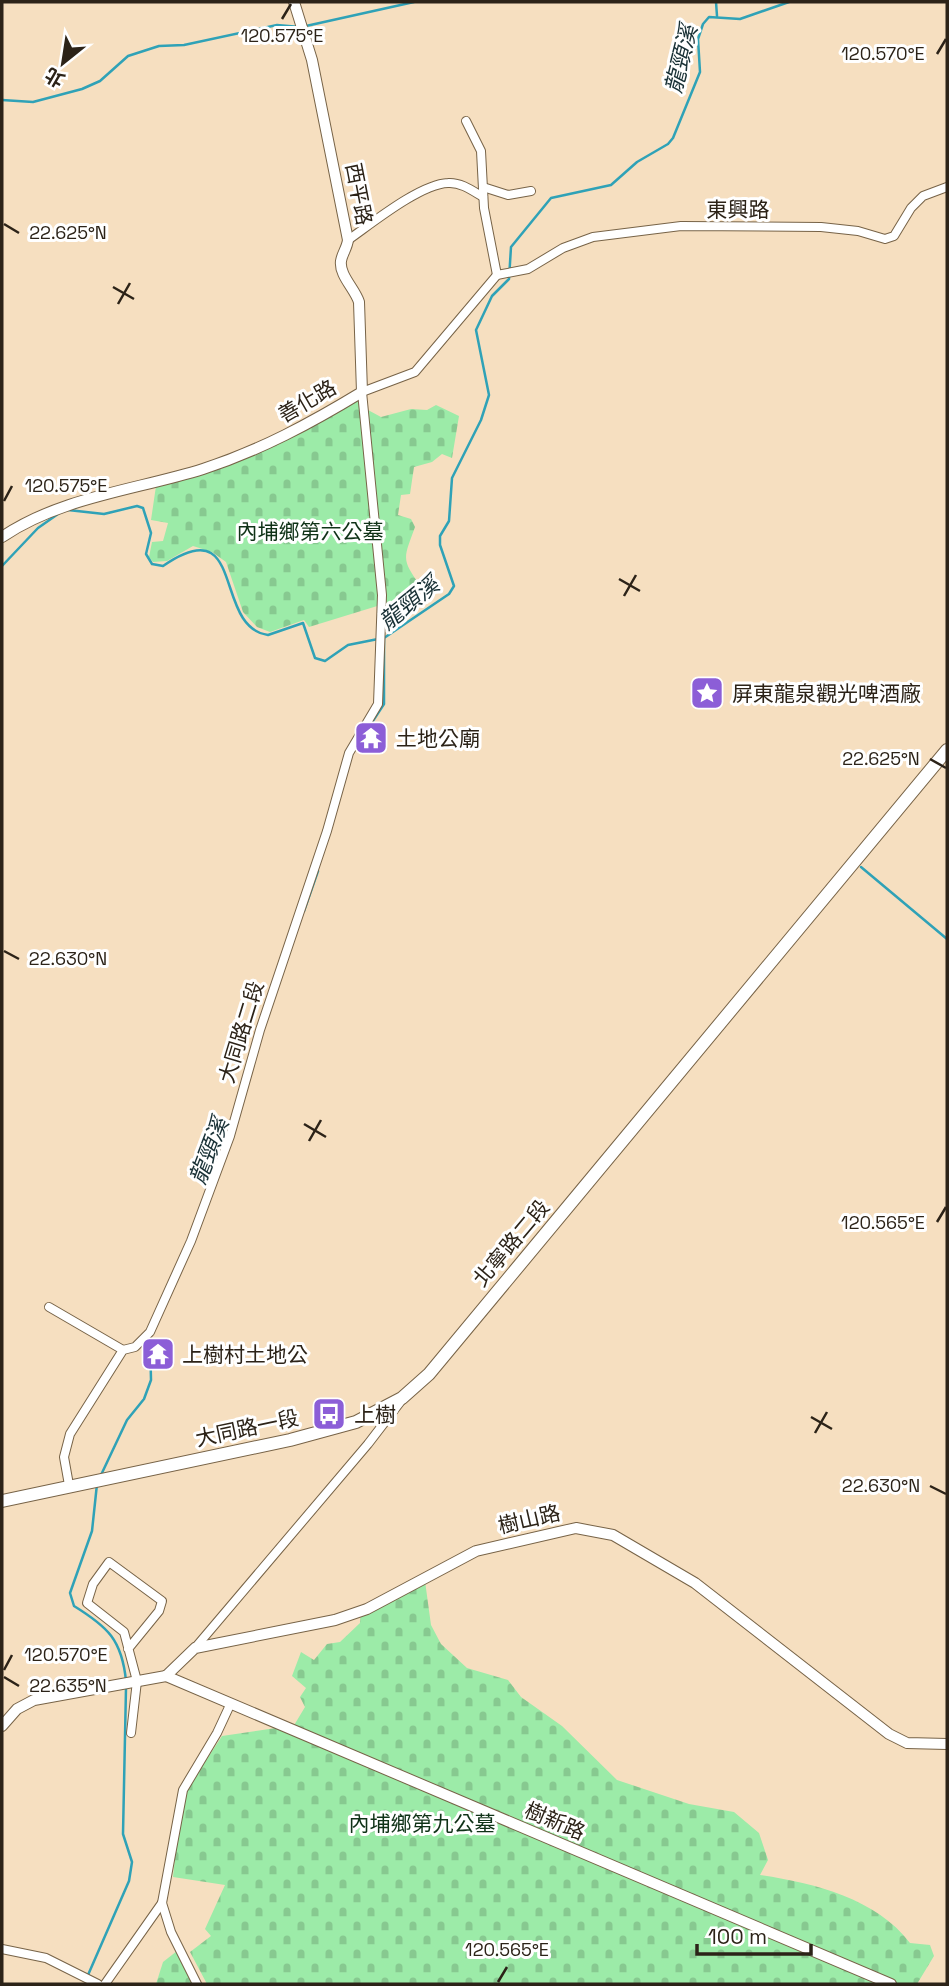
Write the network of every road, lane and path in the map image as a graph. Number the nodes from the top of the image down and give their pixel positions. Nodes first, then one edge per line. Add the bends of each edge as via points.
1 (294, 2) edge
2 (466, 121) dead end
3 (484, 187) junction
4 (947, 187) edge
5 (531, 191) dead end
6 (483, 197) junction
7 (348, 240) junction
8 (505, 274) junction
9 (362, 392) junction
10 (2, 537) edge
11 (947, 750) edge
12 (49, 1307) dead end
13 (123, 1350) junction
14 (402, 1398) junction
15 (69, 1485) junction
16 (2, 1501) edge
17 (195, 1648) junction
18 (128, 1649) junction
19 (166, 1676) junction
20 (130, 1683) junction
21 (230, 1705) junction
22 (2, 1726) edge
23 (131, 1733) dead end
24 (947, 1744) edge
25 (162, 1903) junction
26 (2, 1949) edge
27 (98, 1984) edge
28 (105, 1984) edge
29 (197, 1984) edge
30 (891, 1984) edge

1 - 7 street, 西平路
2 - 3 street via 481,151
3 - 5 street via 499,194
3 - 6 street
4 - 8 street, 東興路 via 923,196 894,236 885,239 821,227 681,226 593,237
6 - 7 street via 465,186 447,183 426,190
6 - 8 street
7 - 9 street, 西平路 via 340,268 359,302
8 - 9 street, 善化路 via 415,372
9 - 10 street, 善化路 via 253,452 45,512
9 - 13 street, 大同路二段 via 382,595 378,704 345,764 230,1136 171,1291 150,1332 135,1347
11 - 14 main road, 北寧路二段 via 429,1374
12 - 13 street
13 - 15 street, 大同路二段 via 70,1434 64,1457
14 - 15 main road, 大同路一段 via 356,1422 290,1440
14 - 17 street, 北寧路二段
15 - 16 main road
17 - 19 street
17 - 24 street, 樹山路 via 335,1620 367,1609 476,1551 576,1528 601,1530 695,1583 889,1734 907,1743
18 - 18 street via 124,1632 87,1603 93,1584 109,1562 162,1601
18 - 20 street
19 - 20 street
19 - 21 street, 樹新路
20 - 22 street via 34,1700 17,1709
20 - 23 street
21 - 25 street via 183,1790
21 - 30 street, 樹新路
25 - 28 street
25 - 29 street
26 - 27 street via 46,1958

